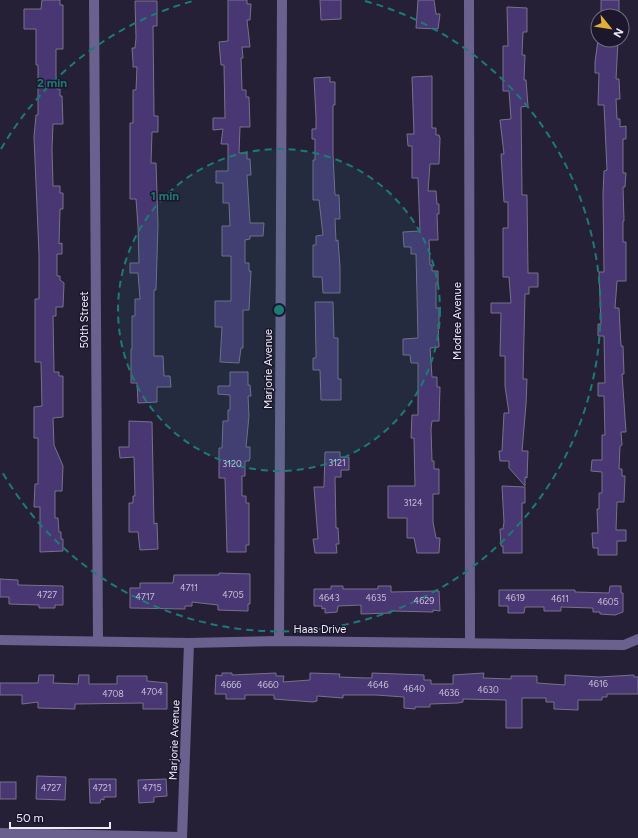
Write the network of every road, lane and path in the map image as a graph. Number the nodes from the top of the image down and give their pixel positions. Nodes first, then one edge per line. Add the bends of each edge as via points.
1 (94, 0) edge
2 (282, 0) edge
3 (469, 0) edge
4 (638, 639) edge
5 (0, 640) edge
6 (98, 641) junction
7 (279, 641) junction
8 (470, 642) junction
9 (189, 643) junction
10 (0, 834) edge
11 (182, 837) edge

1 - 6 street, 50th Street
2 - 7 street, Marjorie Avenue
3 - 8 street, Modree Avenue
4 - 8 street, Haas Drive via 624,645
5 - 6 street, Haas Drive
6 - 9 street, Haas Drive
7 - 8 street, Haas Drive
7 - 9 street, Haas Drive
9 - 11 street, Marjorie Avenue
10 - 11 street

